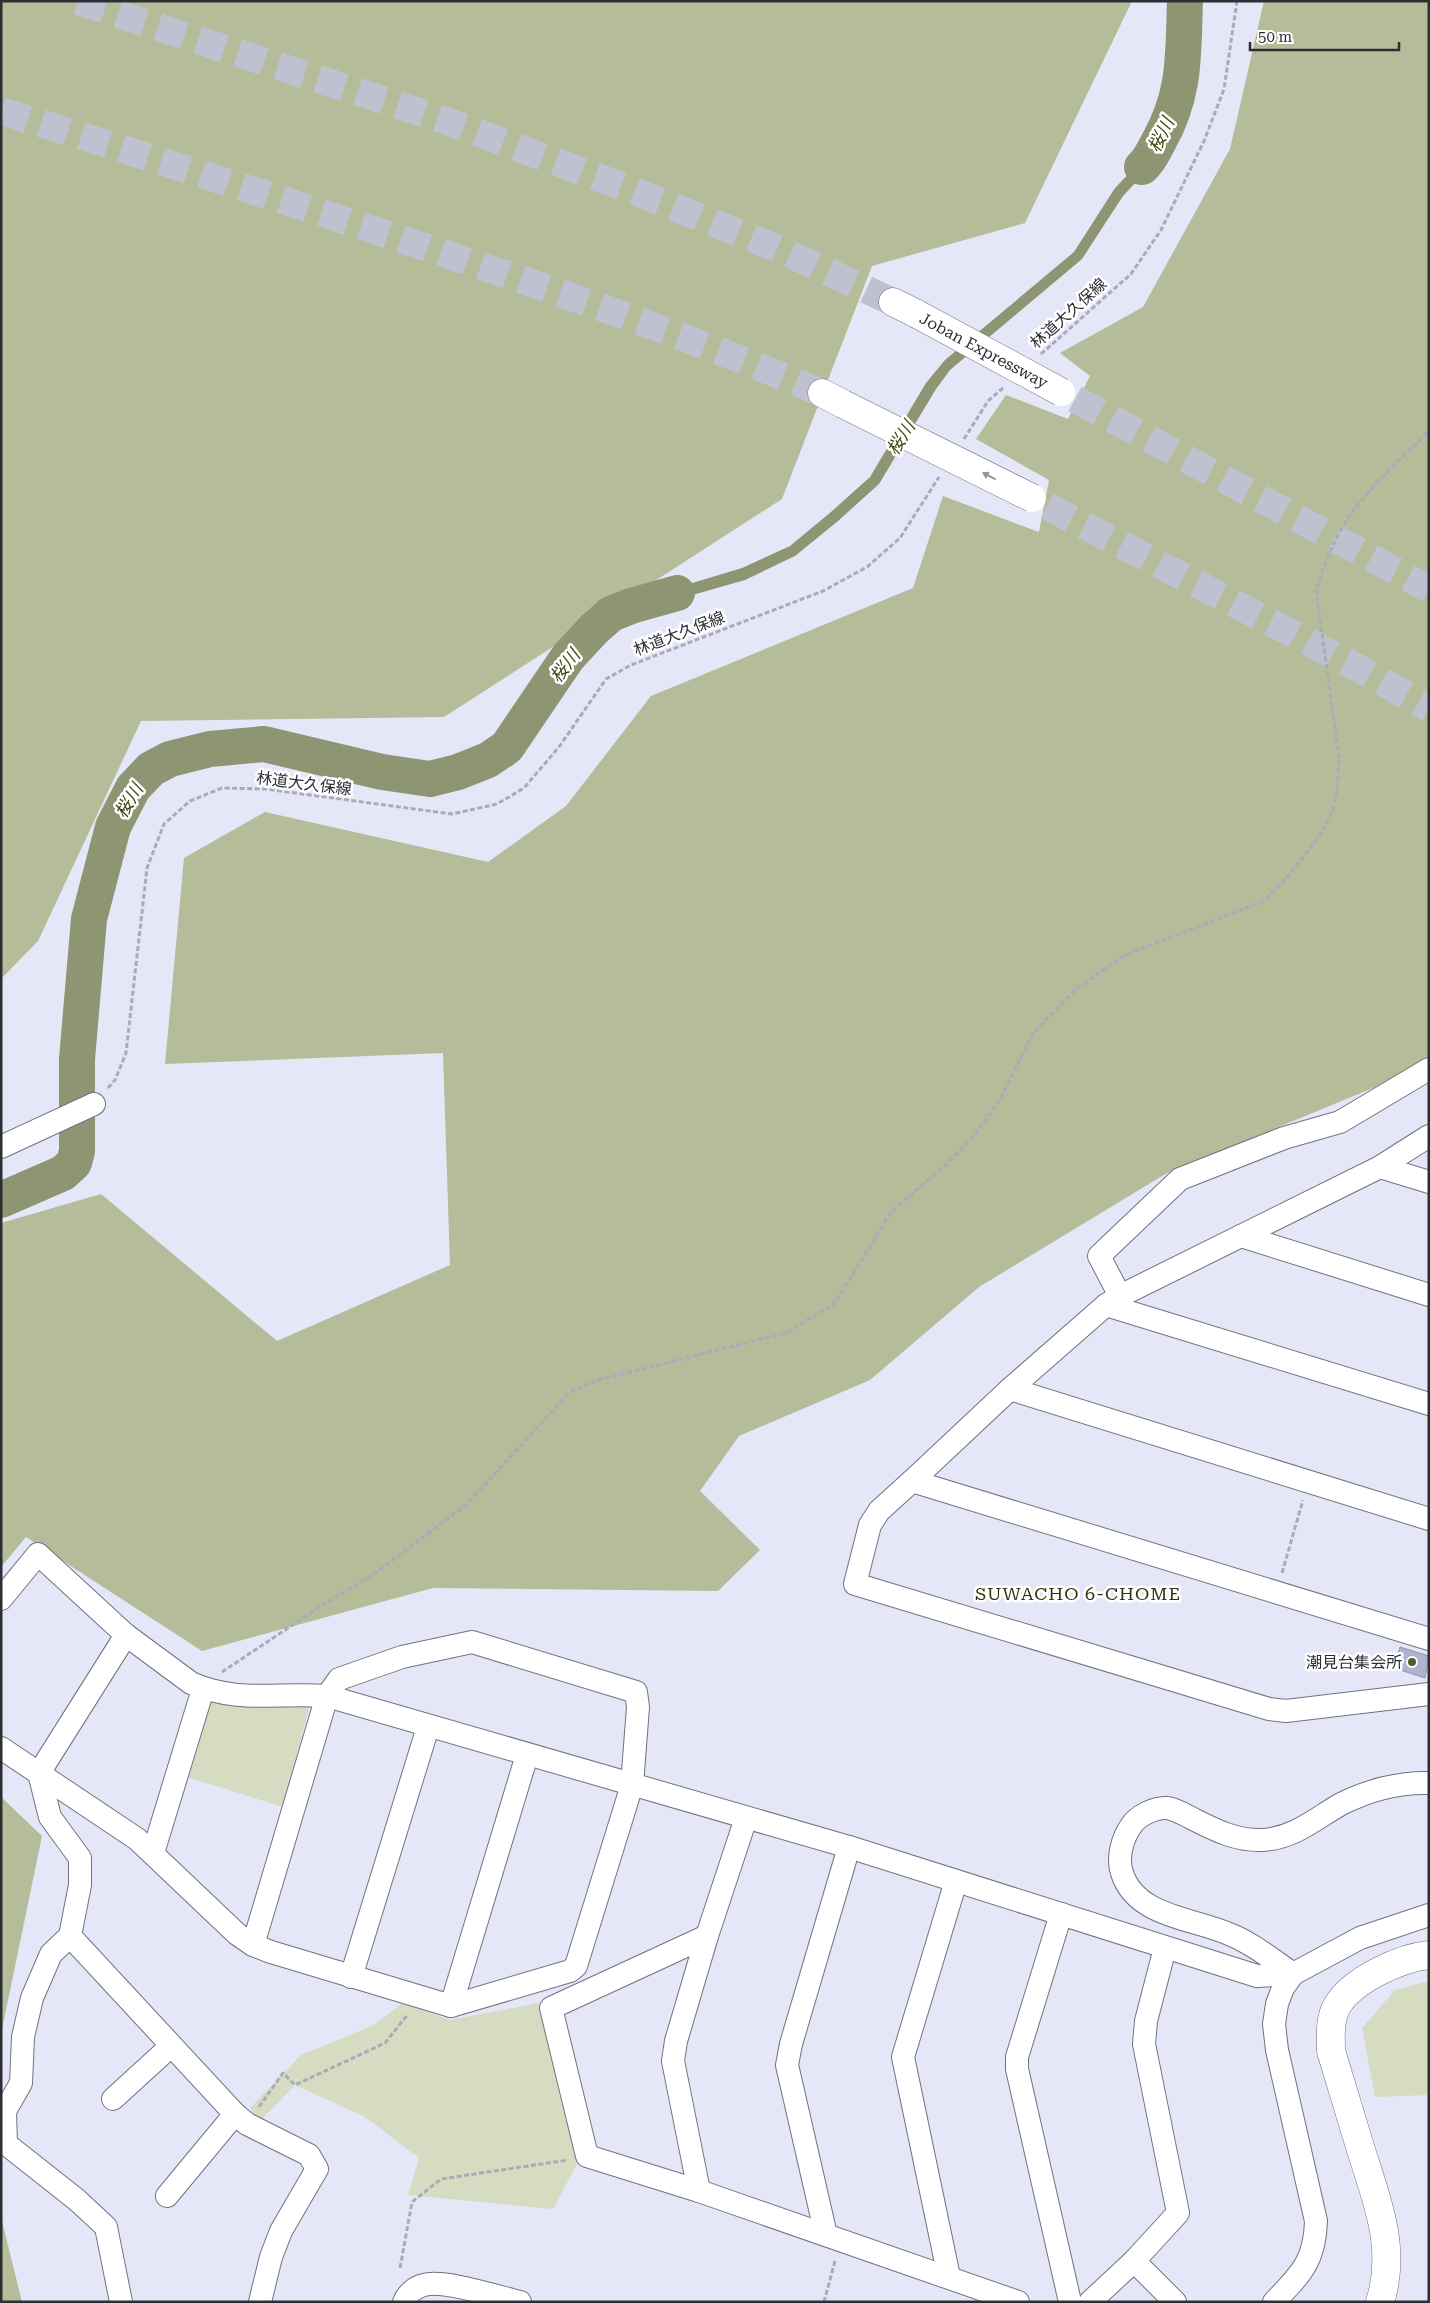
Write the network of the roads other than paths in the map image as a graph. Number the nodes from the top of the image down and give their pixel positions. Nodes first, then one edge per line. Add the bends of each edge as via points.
1 (893, 302) tunnel mouth
2 (1068, 396) tunnel mouth
3 (833, 398) tunnel mouth
4 (1040, 502) tunnel mouth
5 (1429, 1069) edge
6 (94, 1104) road end
7 (1429, 1136) edge
8 (1, 1147) edge
9 (1380, 1167) junction
10 (1429, 1182) edge
11 (1241, 1236) junction
12 (1429, 1295) edge
13 (1113, 1300) junction
14 (1010, 1389) junction
15 (1429, 1404) edge
16 (912, 1481) junction
17 (1429, 1518) edge
18 (1, 1599) edge
19 (126, 1635) junction
20 (1429, 1639) edge
21 (203, 1689) junction
22 (1429, 1694) edge
23 (327, 1696) junction
24 (428, 1727) junction
25 (1, 1748) edge
26 (527, 1755) junction
27 (39, 1773) junction
28 (1429, 1783) edge
29 (632, 1785) junction
30 (746, 1818) junction
31 (848, 1847) junction
32 (153, 1853) junction
33 (956, 1881) junction
34 (1061, 1914) junction
35 (1429, 1915) edge
36 (70, 1936) junction
37 (707, 1936) junction
38 (253, 1945) junction
39 (1165, 1948) junction
40 (1429, 1955) edge
41 (1293, 1974) junction
42 (351, 1977) junction
43 (451, 2006) junction
44 (171, 2046) junction
45 (113, 2099) dead end
46 (241, 2119) junction
47 (699, 2192) junction
48 (167, 2196) dead end
49 (833, 2238) junction
50 (1134, 2261) junction
51 (950, 2277) junction
52 (121, 2302) edge
53 (260, 2302) edge
54 (404, 2302) edge
55 (520, 2302) edge
56 (1018, 2302) edge
57 (1070, 2302) edge
58 (1090, 2302) edge
59 (1175, 2302) edge
60 (1274, 2302) edge
61 (1380, 2302) edge

1 - 2 main road, Joban Expressway, bridge
4 -> 3 main road, bridge
5 - 13 street via 1340,1122 1284,1138 1180,1179 1099,1256
6 - 8 street
7 - 9 street
9 - 10 street
9 - 11 street
11 - 12 street
11 - 13 street
13 - 14 street
13 - 15 street
14 - 16 street
14 - 17 street
16 - 20 street
16 - 22 street via 879,1510 870,1525 855,1584 1269,1710 1286,1711
18 - 19 street via 38,1554
19 - 21 street
19 - 27 street
21 - 23 street via 258,1698 301,1694
21 - 32 street
23 - 24 street
23 - 29 street via 339,1679 402,1658 472,1642 636,1692 638,1707
23 - 38 street
24 - 26 street
24 - 42 street
25 - 27 street
26 - 29 street
26 - 43 street
27 - 32 street via 112,1821
27 - 36 street via 50,1818 80,1858 80,1885
28 - 41 street via 1381,1788 1342,1804 1304,1828 1279,1838 1238,1839 1167,1808 1150,1811 1131,1825 1122,1844 1119,1863 1126,1884 1138,1898 1153,1908 1250,1944
29 - 30 street
29 - 43 street via 576,1966 570,1971
30 - 31 street
30 - 37 street
31 - 33 street
31 - 49 street via 787,2065
32 - 38 street via 237,1934
33 - 34 street
33 - 51 street via 903,2057
34 - 39 street
34 - 57 street via 1017,2057 1017,2069
35 - 41 street via 1360,1938
36 - 44 street
36 - 52 street via 51,1954 32,1998 23,2037 21,2083 4,2111 6,2144 106,2227
37 - 47 street via 673,2061
37 - 47 street via 551,2008 587,2156
38 - 42 street
39 - 41 street via 1257,1976
39 - 50 street via 1146,2022 1144,2044 1178,2213
40 - 61 main road via 1397,1963 1371,1975 1348,1992 1336,2007 1330,2028 1331,2051 1382,2215 1386,2281
41 - 60 street via 1283,1988 1274,2024 1316,2221 1316,2242 1308,2262
42 - 43 street
44 - 45 street
44 - 46 street
46 - 48 street
46 - 53 street via 309,2155 317,2169 281,2232
47 - 49 street
49 - 51 street
50 - 58 street
50 - 59 street
51 - 56 street
54 - 55 street via 407,2295 424,2284 454,2286

